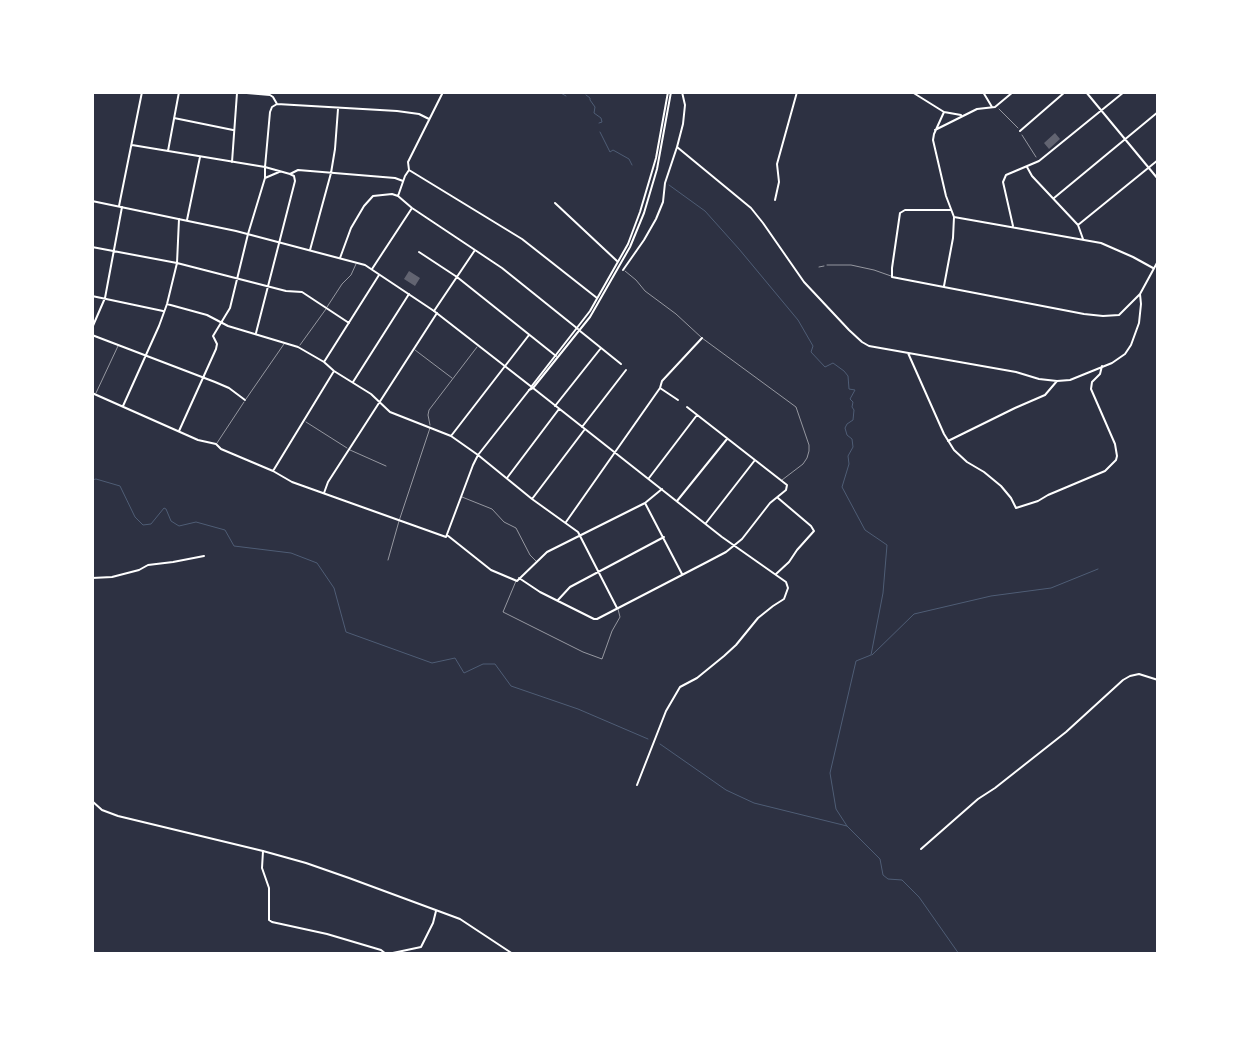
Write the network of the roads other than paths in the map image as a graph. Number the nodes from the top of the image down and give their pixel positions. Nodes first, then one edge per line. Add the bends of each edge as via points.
1 (142, 92) edge
2 (179, 92) edge
3 (443, 92) edge
4 (669, 92) edge
5 (682, 92) edge
6 (797, 92) edge
7 (912, 92) edge
8 (983, 92) edge
9 (1013, 92) edge
10 (1065, 92) edge
11 (1086, 92) edge
12 (1124, 92) edge
13 (236, 93) edge
14 (277, 104) junction
15 (992, 107) junction
16 (338, 108) junction
17 (1101, 111) junction
18 (944, 112) junction
19 (1158, 112) edge
20 (963, 116) junction
21 (174, 118) junction
22 (430, 119) junction
23 (234, 130) junction
24 (935, 130) junction
25 (1020, 131) dead end
26 (1124, 140) junction
27 (132, 146) junction
28 (677, 147) junction
29 (168, 151) junction
30 (200, 156) junction
31 (1158, 160) edge
32 (232, 162) junction
33 (265, 167) junction
34 (1027, 167) junction
35 (1148, 168) junction
36 (409, 170) junction
37 (279, 172) junction
38 (331, 173) junction
39 (290, 174) junction
40 (266, 178) junction
41 (1158, 179) edge
42 (403, 181) junction
43 (398, 196) junction
44 (1054, 198) junction
45 (775, 200) dead end
46 (92, 201) edge
47 (555, 203) dead end
48 (121, 206) junction
49 (412, 208) junction
50 (951, 210) junction
51 (954, 217) junction
52 (179, 219) junction
53 (186, 220) junction
54 (1078, 225) junction
55 (1013, 226) junction
56 (248, 234) junction
57 (1084, 240) junction
58 (278, 242) junction
59 (92, 247) edge
60 (310, 250) junction
61 (475, 250) junction
62 (115, 251) junction
63 (419, 252) dead end
64 (340, 258) junction
65 (1158, 261) edge
66 (177, 263) junction
67 (357, 263) junction
68 (620, 263) junction
69 (827, 265) road end
70 (618, 267) junction
71 (1153, 268) junction
72 (372, 269) junction
73 (623, 270) junction
74 (380, 274) junction
75 (892, 277) junction
76 (236, 278) junction
77 (457, 278) junction
78 (268, 286) junction
79 (944, 286) junction
80 (409, 294) junction
81 (1140, 294) junction
82 (92, 296) edge
83 (105, 298) junction
84 (598, 298) junction
85 (166, 304) junction
86 (326, 308) junction
87 (164, 311) junction
88 (434, 311) junction
89 (437, 313) junction
90 (221, 322) junction
91 (349, 323) junction
92 (92, 328) edge
93 (579, 330) junction
94 (256, 333) junction
95 (92, 335) edge
96 (529, 335) junction
97 (702, 338) junction
98 (285, 342) junction
99 (118, 344) junction
100 (478, 346) junction
101 (298, 347) junction
102 (601, 348) junction
103 (413, 350) junction
104 (907, 352) junction
105 (146, 355) junction
106 (556, 356) junction
107 (324, 362) junction
108 (621, 364) dead end
109 (505, 366) junction
110 (1102, 366) junction
111 (626, 370) dead end
112 (334, 371) junction
113 (202, 378) junction
114 (453, 378) junction
115 (1057, 381) junction
116 (353, 382) junction
117 (532, 387) junction
118 (660, 388) junction
119 (94, 394) edge
120 (245, 400) junction
121 (678, 400) dead end
122 (380, 402) junction
123 (122, 406) junction
124 (555, 406) junction
125 (687, 407) dead end
126 (559, 409) junction
127 (697, 415) junction
128 (304, 421) junction
129 (430, 427) junction
130 (582, 427) junction
131 (585, 429) junction
132 (179, 431) junction
133 (451, 436) junction
134 (727, 439) junction
135 (948, 441) junction
136 (216, 444) junction
137 (350, 450) junction
138 (615, 453) junction
139 (478, 455) junction
140 (755, 460) junction
141 (386, 466) dead end
142 (273, 471) junction
143 (507, 478) junction
144 (649, 478) junction
145 (782, 480) junction
146 (662, 489) junction
147 (324, 493) junction
148 (461, 496) junction
149 (532, 498) junction
150 (778, 498) junction
151 (677, 501) junction
152 (645, 502) junction
153 (399, 521) junction
154 (566, 522) junction
155 (705, 524) junction
156 (580, 535) junction
157 (446, 536) junction
158 (664, 537) junction
159 (733, 546) junction
160 (204, 556) dead end
161 (388, 560) dead end
162 (536, 561) junction
163 (598, 572) junction
164 (682, 574) junction
165 (776, 574) junction
166 (92, 578) edge
167 (518, 579) junction
168 (558, 600) junction
169 (617, 608) junction
170 (1158, 680) edge
171 (637, 785) dead end
172 (92, 801) edge
173 (920, 849) dead end
174 (263, 851) junction
175 (436, 909) junction
176 (387, 954) edge
177 (513, 954) edge

1 - 27 street
2 - 21 street
3 - 22 street
4 - 68 street via 647,190
5 - 28 street via 685,105
6 - 45 street via 777,164 780,182
7 - 18 street
8 - 15 street
9 - 15 street
10 - 25 street
11 - 17 street
12 - 17 street
13 - 14 street via 270,95
13 - 23 street
14 - 16 street
14 - 33 street via 270,112
15 - 20 street
16 - 22 street via 412,112
16 - 38 street
17 - 26 street
17 - 34 street
18 - 20 street
18 - 24 street
19 - 26 street
20 - 24 street
21 - 23 street
21 - 29 street
22 - 36 street via 408,162
23 - 32 street
24 - 50 street via 934,145
26 - 35 street
26 - 44 street
27 - 29 street
27 - 48 street
28 - 73 street via 656,219
28 - 104 street via 751,208 804,282 862,342
29 - 30 street
30 - 32 street
30 - 53 street
31 - 35 street
32 - 33 street
33 - 37 street
33 - 40 street
34 - 44 street
34 - 55 street via 1010,173 1003,182
35 - 41 street
35 - 54 street
36 - 42 street
36 - 84 street via 522,240
37 - 39 street
37 - 40 street
38 - 39 street via 298,170
38 - 42 street
38 - 60 street
39 - 58 street via 295,181
40 - 56 street
42 - 43 street
43 - 49 street
43 - 64 street via 380,194 369,200 351,228
44 - 54 street
46 - 48 street
47 - 68 street
48 - 52 street
48 - 62 street
49 - 61 street
49 - 72 street
50 - 51 street
50 - 75 street via 905,210 900,213
51 - 55 street
51 - 79 street
52 - 53 street
52 - 66 street
53 - 56 street
54 - 57 street
55 - 57 street
56 - 58 street
56 - 76 street
57 - 71 street via 1108,245
58 - 60 street
58 - 78 street
59 - 62 street
60 - 64 street
61 - 77 street
61 - 93 street
62 - 66 street
62 - 83 street
63 - 77 street
64 - 67 street
65 - 71 street
66 - 76 street
66 - 85 street
67 - 72 street
67 - 86 lane
68 - 70 street
69 - 75 lane via 850,265
70 - 73 lane
70 - 84 street
70 - 93 street via 601,300
71 - 81 street
72 - 74 street
73 - 97 lane
74 - 80 street
74 - 91 street
75 - 79 street
76 - 78 street
76 - 90 street via 230,308
77 - 88 street
77 - 96 street
78 - 86 street via 302,292
78 - 94 street
79 - 81 street via 1103,316 1119,315
80 - 88 street
80 - 116 street
81 - 110 street via 1139,323 1131,345 1122,358
82 - 83 street
83 - 87 street
83 - 92 street
84 - 93 street
85 - 87 street
85 - 90 street
86 - 91 street
86 - 101 lane
87 - 105 street
88 - 89 street
89 - 100 street
89 - 103 street
90 - 94 street
90 - 113 street via 212,336 216,346
91 - 107 street
93 - 102 street
93 - 106 street
93 - 117 street
94 - 98 street
95 - 99 street
96 - 106 street
96 - 109 street
97 - 118 street via 664,378
97 - 145 lane via 796,407 809,445 808,458
98 - 101 street
98 - 120 lane
99 - 105 street
99 - 119 lane
100 - 109 street
100 - 114 lane
101 - 107 street
102 - 108 street
102 - 124 street
103 - 114 lane
103 - 122 street
104 - 115 street
104 - 135 street
105 - 113 street
105 - 123 street
106 - 117 street
107 - 112 street
109 - 117 street
109 - 133 street
110 - 115 street via 1070,380
110 - 135 street via 1091,388 1117,456 1105,471 1016,508 1009,494 959,455
111 - 130 street
112 - 116 street
112 - 128 street
113 - 120 street via 228,388
113 - 132 street
114 - 129 lane via 428,412
115 - 135 street via 1045,395
116 - 122 street
117 - 124 street
117 - 139 street
118 - 121 street
118 - 138 street
119 - 123 street
120 - 136 lane
122 - 129 street via 393,413
122 - 137 street
123 - 132 street
124 - 126 street
125 - 127 street
126 - 130 street
126 - 143 street
127 - 134 street
127 - 144 street
128 - 137 lane
128 - 142 street
129 - 133 street
129 - 153 lane
130 - 131 street
131 - 138 street
131 - 149 street
132 - 136 street via 202,442
133 - 139 street
134 - 140 street
134 - 151 street
136 - 142 street
137 - 141 lane
137 - 147 street
138 - 144 street
138 - 154 street
139 - 143 street
139 - 148 street
140 - 145 street
140 - 155 street
142 - 147 street via 292,482
143 - 149 street
144 - 146 street
145 - 150 street via 788,487
146 - 151 street
146 - 152 street
147 - 153 street
148 - 157 street
148 - 162 lane via 492,508 504,522 516,528
149 - 154 street
150 - 159 street
150 - 165 street via 814,531
151 - 155 street
152 - 156 street
152 - 158 street
153 - 157 street
153 - 161 lane
154 - 156 street
155 - 159 street
156 - 162 street
156 - 163 street
157 - 167 street via 491,570
158 - 163 street
158 - 164 street
159 - 164 street
159 - 165 street
160 - 166 street via 148,565 112,577
162 - 167 street
163 - 168 street via 570,587
163 - 169 street
164 - 169 street
165 - 171 street via 786,582 787,595 758,618 724,656 680,687 666,711
167 - 168 street
167 - 169 lane via 503,612 583,652 602,658 620,617
168 - 169 street via 594,619
170 - 173 street via 1139,674 1123,680 1066,732 978,799
172 - 174 street via 102,810 118,816
174 - 175 street
174 - 176 street via 262,868 269,888 269,920 328,934
175 - 176 street via 421,947
175 - 177 street via 468,924

